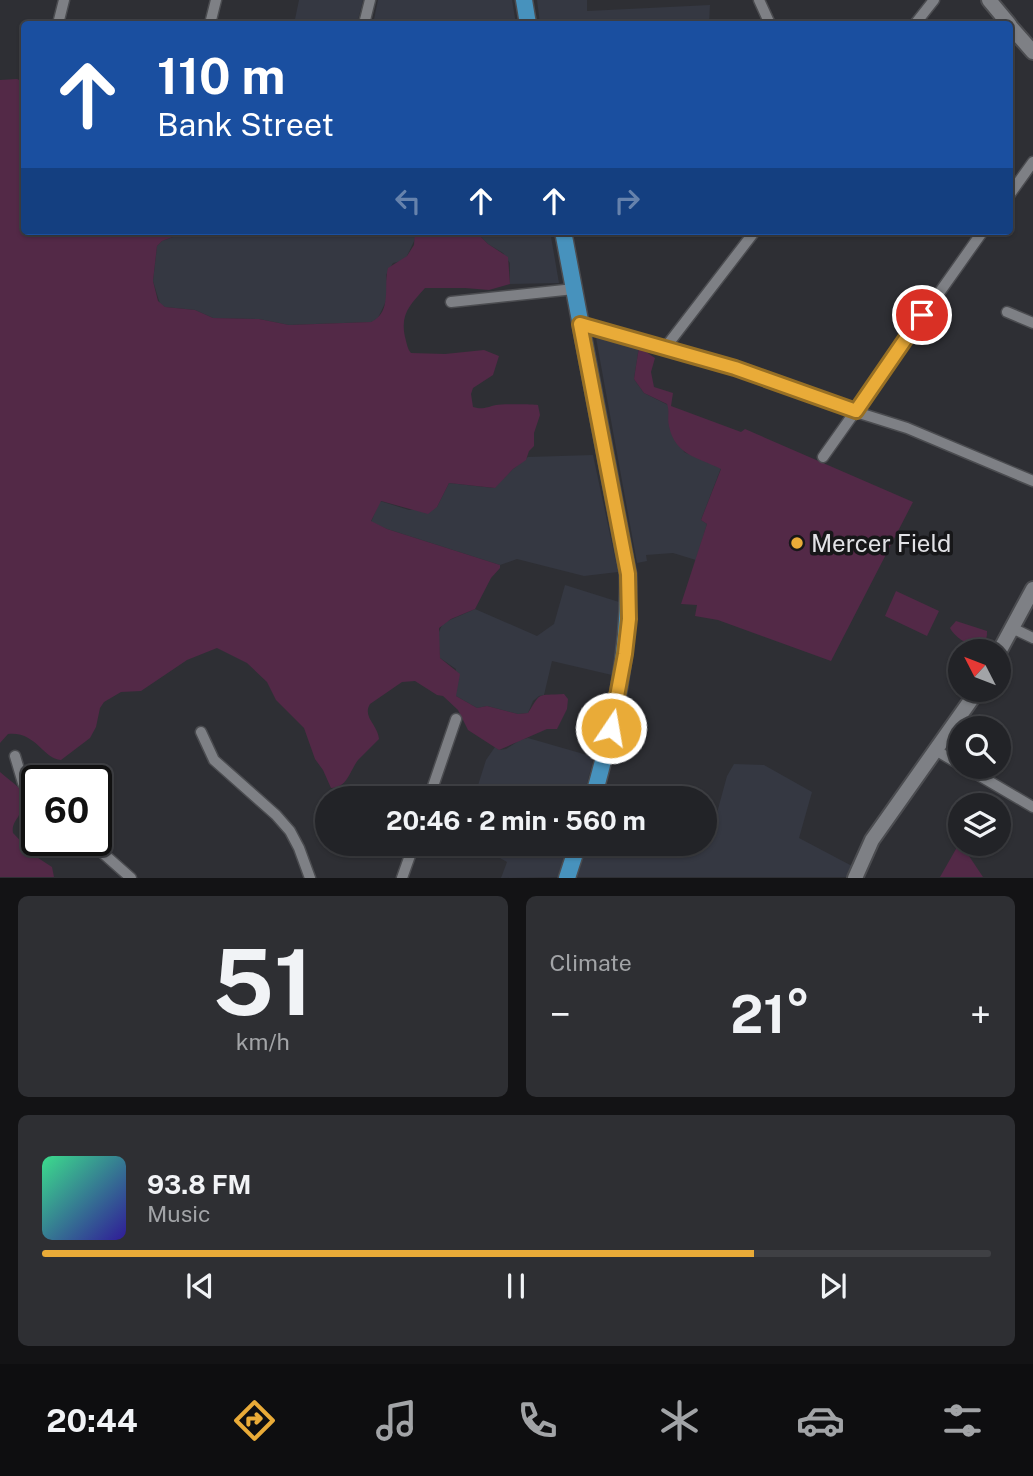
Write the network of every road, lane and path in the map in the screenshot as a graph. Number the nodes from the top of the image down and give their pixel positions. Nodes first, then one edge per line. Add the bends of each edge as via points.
1 (64, 0) edge
2 (216, 0) edge
3 (370, 0) edge
4 (524, 0) edge
5 (760, 0) edge
6 (934, 0) edge
7 (989, 0) edge
8 (59, 21) edge
9 (210, 21) edge
10 (365, 21) edge
11 (528, 21) edge
12 (769, 21) edge
13 (917, 21) edge
14 (1006, 21) edge
15 (1013, 30) edge
16 (1033, 52) edge
17 (1033, 162) edge
18 (1013, 190) edge
19 (564, 235) edge
20 (752, 235) edge
21 (980, 235) edge
22 (574, 289) junction
23 (451, 302) dead end
24 (1007, 312) dead end
25 (1033, 323) edge
26 (580, 324) junction
27 (665, 348) junction
28 (856, 411) junction
29 (823, 457) dead end
30 (1033, 481) edge
31 (1033, 589) edge
32 (1012, 628) junction
33 (1033, 638) edge
34 (1006, 639) edge
35 (970, 702) edge
36 (456, 719) dead end
37 (201, 732) dead end
38 (937, 751) junction
39 (15, 756) dead end
40 (948, 758) edge
41 (21, 776) edge
42 (985, 779) edge
43 (433, 786) edge
44 (596, 786) edge
45 (1033, 807) edge
46 (107, 856) edge
47 (410, 856) edge
48 (574, 856) edge
49 (131, 877) edge
50 (310, 877) edge
51 (402, 877) edge
52 (567, 877) edge
53 (855, 877) edge

1 - 8 street
2 - 9 street
3 - 10 street
4 - 11 main road
5 - 12 street
6 - 13 street
7 - 14 street
15 - 16 street
17 - 18 street
19 - 22 main road
20 - 27 street
21 - 28 street
22 - 23 street
22 - 26 main road
24 - 25 street
26 - 27 street
26 - 44 main road via 628,574 625,654
27 - 28 street
28 - 29 street
28 - 30 street
31 - 32 street
32 - 33 street
32 - 34 street
35 - 38 street
36 - 43 street
37 - 50 street via 214,760 290,831
38 - 40 street
38 - 53 street via 872,840
39 - 41 street
42 - 45 street
46 - 49 street
47 - 51 street
48 - 52 main road

